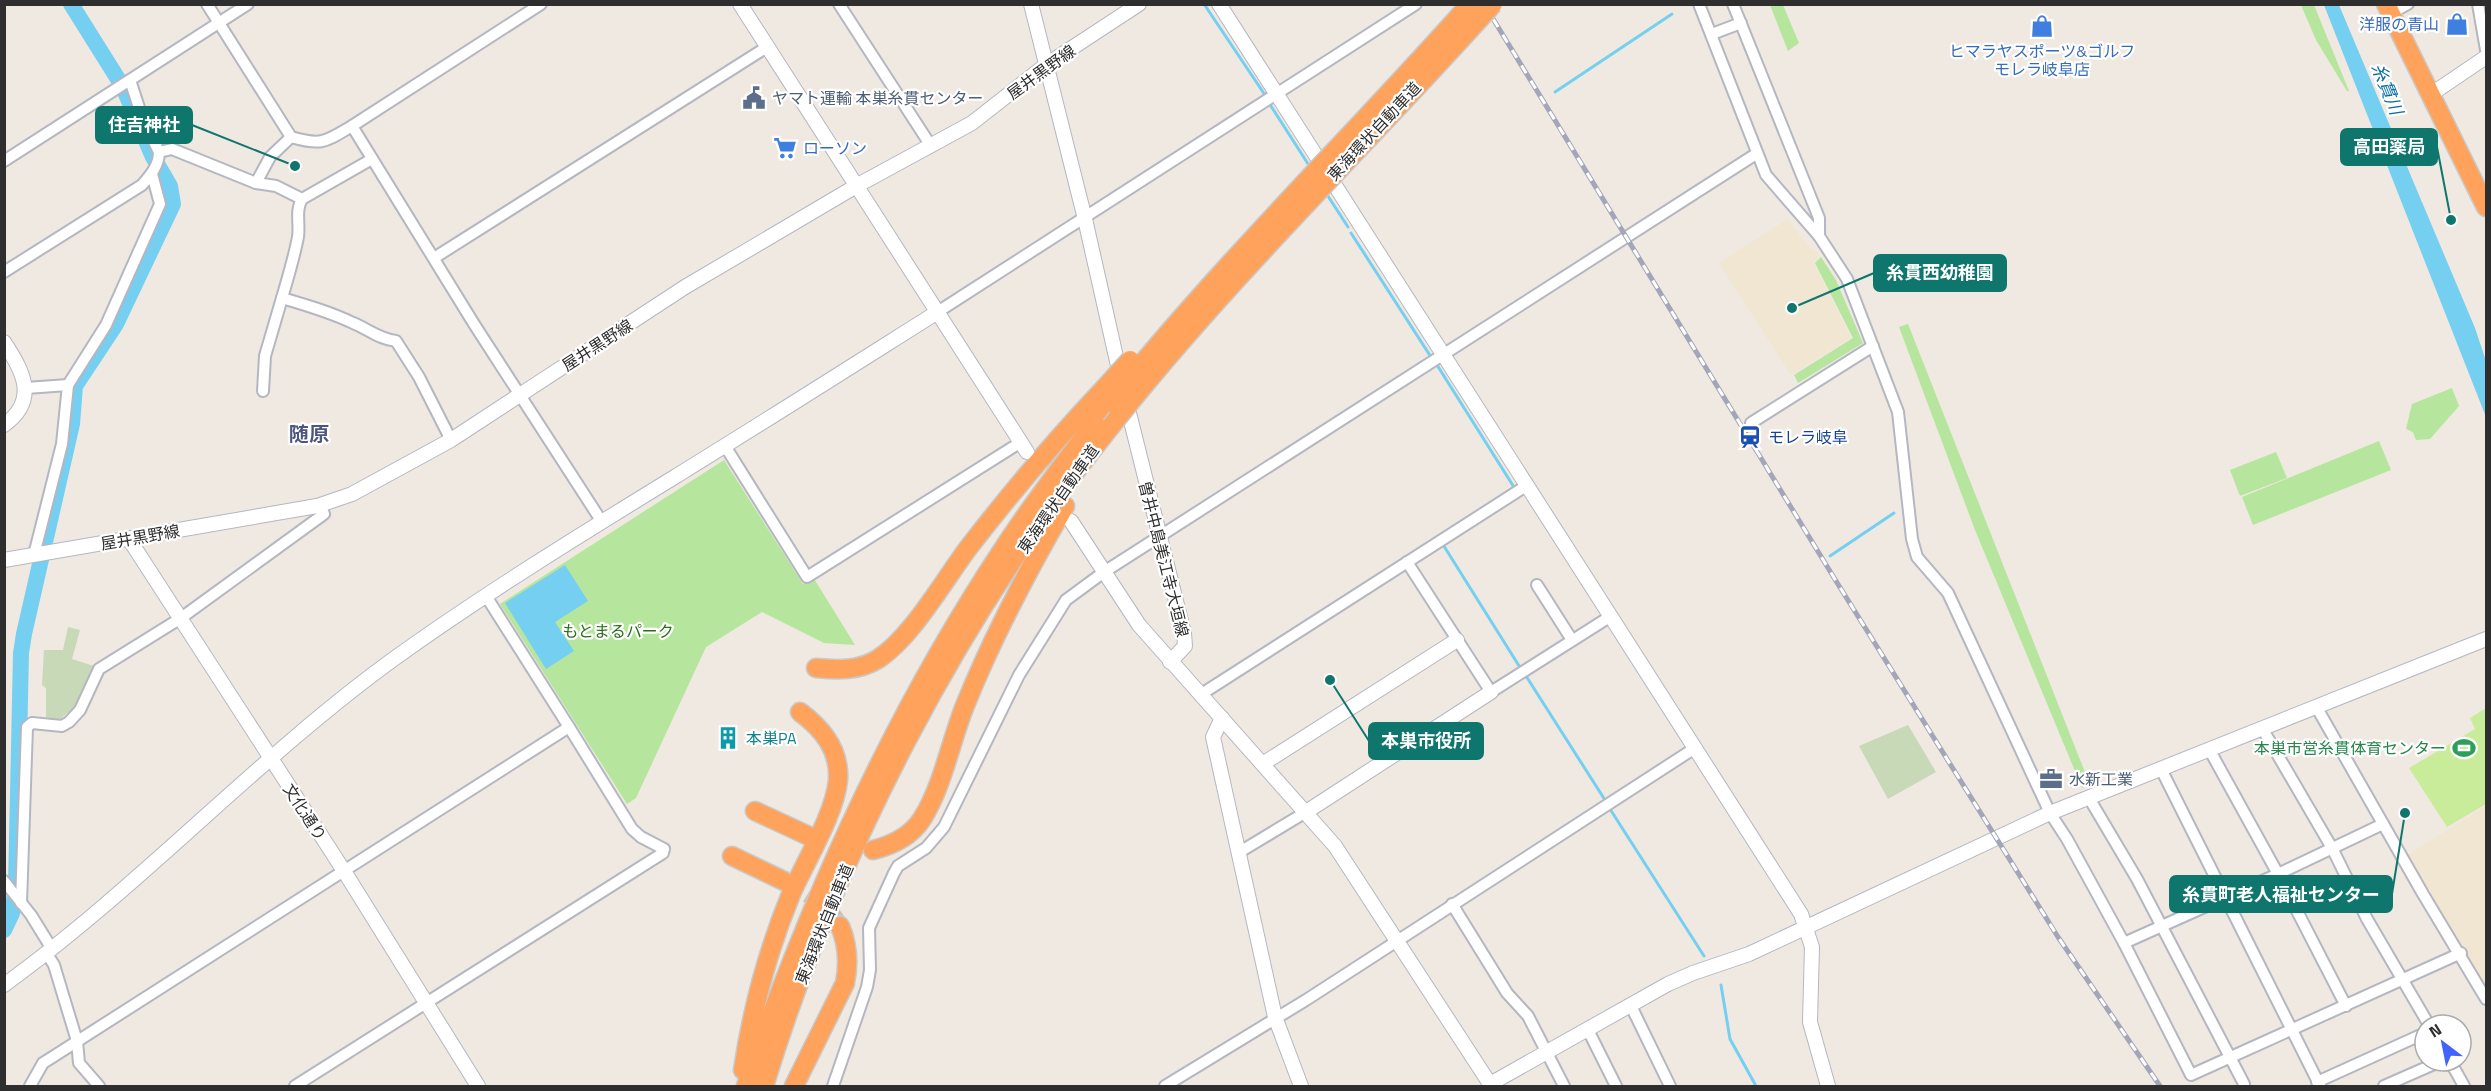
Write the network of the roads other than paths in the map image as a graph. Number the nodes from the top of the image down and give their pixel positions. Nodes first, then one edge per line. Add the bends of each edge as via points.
1 (207, 4) edge
2 (248, 4) edge
3 (541, 4) edge
4 (740, 4) edge
5 (839, 4) edge
6 (1031, 4) edge
7 (1139, 4) edge
8 (1219, 4) edge
9 (1416, 4) edge
10 (1470, 4) edge
11 (1492, 4) edge
12 (1699, 4) edge
13 (1733, 4) edge
14 (2408, 4) edge
15 (2478, 4) edge
16 (2388, 9) edge
17 (219, 23) junction
18 (1741, 23) junction
19 (1712, 34) junction
20 (767, 47) junction
21 (2487, 50) edge
22 (2487, 57) edge
23 (1046, 65) junction
24 (130, 80) junction
25 (1276, 93) junction
26 (2430, 95) junction
27 (352, 126) junction
28 (291, 137) junction
29 (931, 146) junction
30 (159, 152) junction
31 (1756, 154) junction
32 (372, 159) junction
33 (4, 161) edge
34 (152, 174) junction
35 (256, 183) junction
36 (858, 185) junction
37 (302, 199) junction
38 (2487, 207) edge
39 (1085, 219) junction
40 (1819, 236) junction
41 (434, 258) junction
42 (4, 272) edge
43 (282, 298) junction
44 (936, 313) junction
45 (4, 342) edge
46 (1873, 346) junction
47 (9, 355) edge
48 (1444, 356) junction
49 (68, 385) junction
50 (26, 388) junction
51 (263, 391) dead end
52 (521, 394) junction
53 (1104, 399) junction
54 (1751, 423) dead end
55 (4, 425) edge
56 (1111, 426) junction
57 (451, 440) junction
58 (725, 446) junction
59 (1024, 447) joint
60 (1526, 486) junction
61 (320, 505) junction
62 (1071, 521) dead end
63 (602, 522) junction
64 (1160, 537) junction
65 (129, 539) junction
66 (34, 555) junction
67 (4, 560) edge
68 (1407, 562) junction
69 (1104, 572) junction
70 (1537, 585) dead end
71 (486, 596) junction
72 (1611, 616) junction
73 (181, 618) junction
74 (2487, 639) edge
75 (1458, 640) junction
76 (1572, 640) junction
77 (1170, 662) junction
78 (816, 668) dead end
79 (1491, 692) junction
80 (1200, 695) junction
81 (2317, 708) junction
82 (800, 712) dead end
83 (1222, 718) junction
84 (569, 728) junction
85 (2262, 728) junction
86 (1695, 748) junction
87 (2210, 749) junction
88 (269, 758) junction
89 (1263, 763) junction
90 (2161, 769) junction
91 (2089, 798) junction
92 (755, 811) dead end
93 (1306, 812) junction
94 (2050, 813) junction
95 (2383, 824) junction
96 (811, 837) dead end
97 (2332, 848) junction
98 (873, 850) dead end
99 (1238, 854) junction
100 (732, 856) dead end
101 (344, 871) junction
102 (2278, 874) junction
103 (4, 881) edge
104 (784, 881) tunnel mouth
105 (2225, 897) junction
106 (21, 903) junction
107 (1452, 904) junction
108 (840, 926) tunnel mouth
109 (2160, 926) junction
110 (1806, 927) junction
111 (1397, 939) junction
112 (2124, 943) junction
113 (50, 952) junction
114 (2461, 953) junction
115 (2404, 980) junction
116 (4, 985) edge
117 (2487, 999) edge
118 (426, 1003) junction
119 (1630, 1006) junction
120 (2346, 1006) junction
121 (2422, 1013) edge
122 (1275, 1017) junction
123 (2292, 1029) junction
124 (1588, 1030) junction
125 (2413, 1039) edge
126 (77, 1041) junction
127 (1547, 1053) junction
128 (2231, 1058) junction
129 (2414, 1073) edge
130 (2244, 1084) dead end
131 (2318, 1084) edge
132 (30, 1086) edge
133 (99, 1086) edge
134 (295, 1086) edge
135 (478, 1086) edge
136 (740, 1086) edge
137 (746, 1086) edge
138 (764, 1086) edge
139 (794, 1086) edge
140 (833, 1086) edge
141 (1165, 1086) edge
142 (1301, 1086) edge
143 (1489, 1086) edge
144 (1564, 1086) edge
145 (1616, 1086) edge
146 (1670, 1086) edge
147 (1828, 1086) edge
148 (2384, 1086) edge

1 - 17 street
2 - 17 street
3 - 27 street
4 - 20 street
5 - 29 street
6 - 23 street, 曽井中島美江寺大垣線
7 - 23 street, 屋井黒野線
8 - 25 street
9 - 25 street
10 - 53 highway, 東海環状自動車道, bridge
11 - 56 highway, 東海環状自動車道, bridge via 1235,279
12 - 19 street
13 - 18 street
14 - 16 street
15 - 21 street
16 - 26 highway
17 - 24 street
17 - 28 street
18 - 19 street
18 - 40 street via 1819,218
19 - 31 street
20 - 36 street
20 - 41 street
22 - 26 street
23 - 29 street, 屋井黒野線 via 983,116
23 - 39 street, 曽井中島美江寺大垣線
24 - 30 street
24 - 33 street
25 - 39 street
25 - 48 street
26 - 38 highway
27 - 28 street via 326,142
27 - 32 street
28 - 35 street via 270,157
29 - 36 street, 屋井黒野線
30 - 34 street
30 - 35 street via 172,149
31 - 40 street via 1766,175
31 - 48 street
32 - 37 street
32 - 41 street
34 - 42 street via 142,185
34 - 49 street via 160,204 106,325
35 - 37 street via 276,186
36 - 44 street
36 - 52 street, 屋井黒野線 via 685,287
37 - 43 street via 297,208 295,254
39 - 44 street
39 - 64 street, 曽井中島美江寺大垣線
40 - 46 street via 1847,279
41 - 52 street
43 - 51 street via 265,356
43 - 57 street via 396,341
44 - 58 street
44 - 59 street
45 - 47 street
46 - 54 street
46 - 94 street via 1898,412 1917,557 1948,593
47 - 50 street via 18,362
48 - 60 street
48 - 64 street
49 - 50 street
49 - 66 street via 62,444
50 - 55 street via 21,408
52 - 57 street, 屋井黒野線
52 - 63 street
53 - 78 highway via 998,510 901,640 861,667
53 - 137 highway, 東海環状自動車道 via 1004,546 908,707 826,875
56 - 98 highway via 1008,609 966,703 928,809 906,836
56 - 138 highway, 東海環状自動車道 via 990,596 911,735 838,886
57 - 61 street, 屋井黒野線 via 352,494
58 - 59 street via 807,577
58 - 63 street
60 - 68 street
60 - 72 street
61 - 65 street, 屋井黒野線
61 - 73 street via 324,514
62 - 69 street
63 - 71 street
64 - 69 street
64 - 77 street, 曽井中島美江寺大垣線 via 1185,646
65 - 66 street, 屋井黒野線
65 - 73 street, 文化通り
66 - 67 street, 屋井黒野線
68 - 75 street
68 - 80 street
69 - 77 street via 1139,625
69 - 140 street via 1066,600 1019,675 944,827 926,848 894,873 868,928 867,987
70 - 76 street
71 - 84 street
71 - 88 street via 394,658
72 - 76 street
72 - 86 street
73 - 88 street, 文化通り
73 - 106 street via 99,669 80,711 69,722 62,726 32,723 27,727
74 - 81 street
75 - 79 street
75 - 89 street
76 - 79 street
77 - 80 street, 曽井中島美江寺大垣線
79 - 93 street
80 - 83 street, 曽井中島美江寺大垣線
81 - 85 street
81 - 95 street
82 - 136 highway via 828,739 838,780 828,814 775,938 750,1020
83 - 89 street, 曽井中島美江寺大垣線
83 - 99 street via 1213,737
84 - 101 street
84 - 118 street via 632,829 664,849 663,853
85 - 87 street
85 - 97 street
86 - 107 street
86 - 110 street
87 - 90 street
87 - 102 street
88 - 101 street, 文化通り
88 - 113 street
89 - 93 street, 曽井中島美江寺大垣線
90 - 91 street
90 - 105 street
91 - 94 street
91 - 109 street
92 - 96 highway
93 - 99 street
93 - 111 street, 曽井中島美江寺大垣線 via 1344,859
94 - 110 street
94 - 112 street
95 - 97 street
95 - 114 street
97 - 102 street
97 - 115 street via 2367,919
99 - 122 street
100 - 104 highway
101 - 118 street, 文化通り
101 - 126 street
102 - 105 street
102 - 120 street
103 - 106 street
105 - 109 street
105 - 123 street
106 - 113 street
107 - 111 street
107 - 127 street via 1507,993 1528,1016
108 - 139 highway via 848,952 845,983
109 - 112 street
109 - 128 street
110 - 119 street via 1749,954 1684,977
110 - 147 street via 1813,954 1810,1022
111 - 122 street
111 - 143 street, 曽井中島美江寺大垣線
112 - 128 street via 2192,1076
113 - 116 street
113 - 126 street
114 - 115 street
114 - 117 street
115 - 120 street
115 - 121 street
118 - 134 street
118 - 135 street, 文化通り
119 - 124 street
119 - 146 street
120 - 123 street
122 - 141 street
122 - 142 street
123 - 128 street
123 - 131 street
124 - 127 street
124 - 145 street
125 - 131 street
126 - 132 street via 44,1063
126 - 133 street via 79,1063
127 - 143 street
127 - 144 street
128 - 130 street
129 - 148 street

